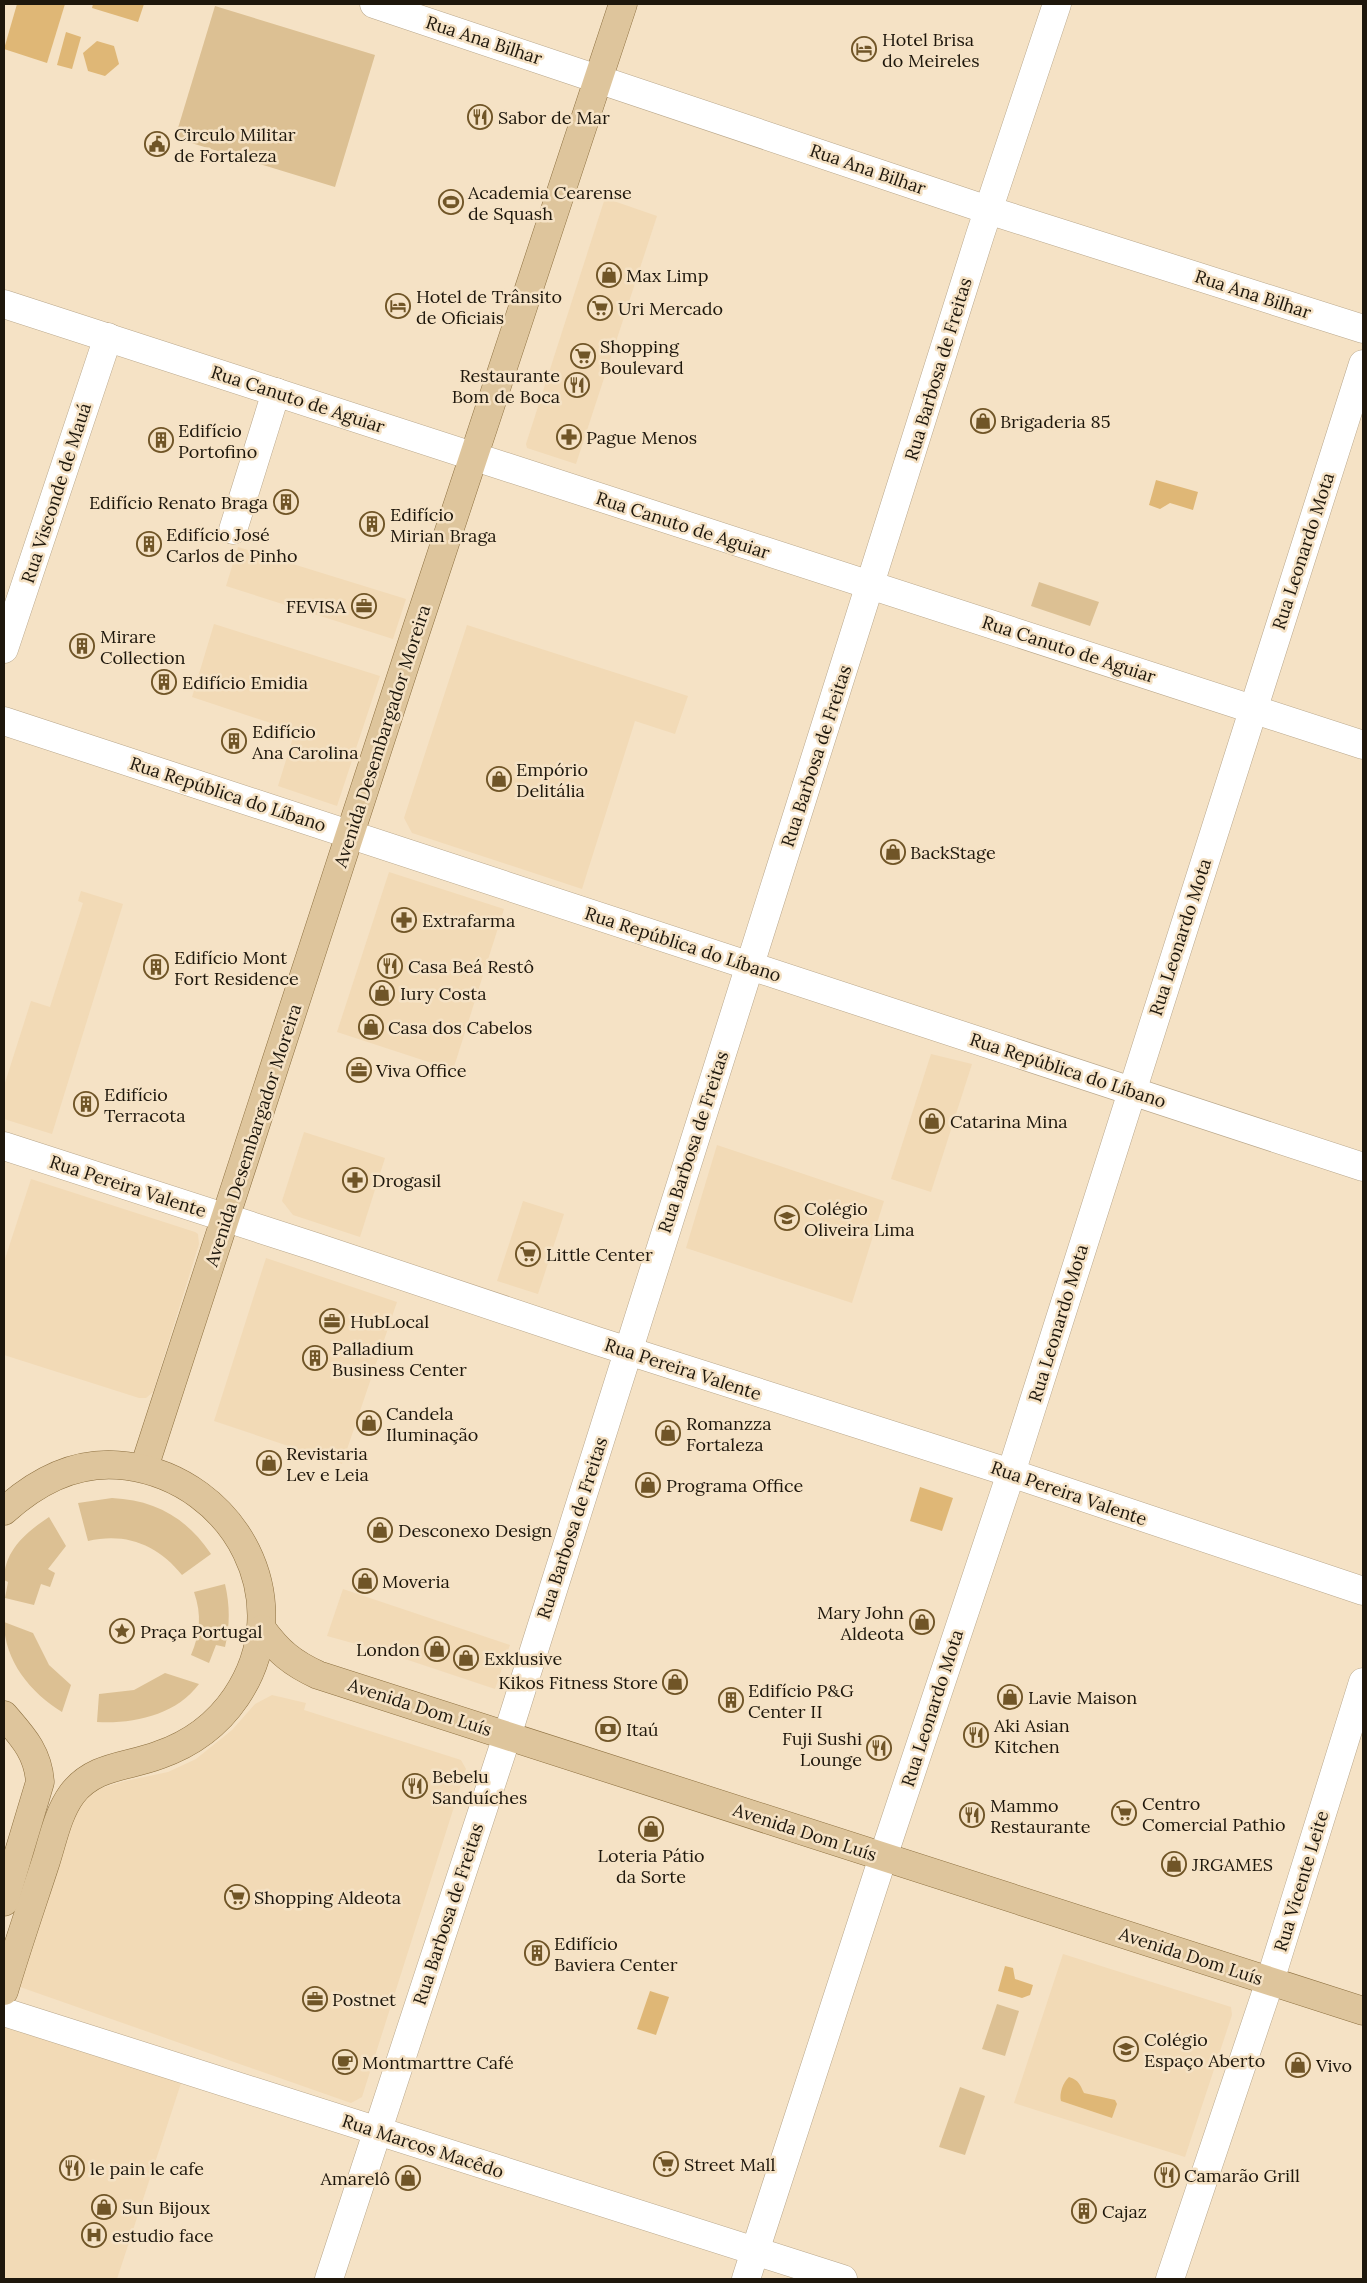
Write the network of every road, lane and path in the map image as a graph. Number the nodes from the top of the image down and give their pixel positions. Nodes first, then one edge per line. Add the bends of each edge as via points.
1 (374, 4) edge
2 (622, 4) edge
3 (1057, 4) edge
4 (598, 78) junction
5 (988, 210) junction
6 (4, 304) edge
7 (1363, 329) edge
8 (108, 337) junction
9 (1363, 364) edge
10 (276, 392) junction
11 (474, 457) junction
12 (233, 530) dead end
13 (870, 584) junction
14 (4, 650) edge
15 (1252, 709) junction
16 (4, 721) edge
17 (1363, 745) edge
18 (351, 834) junction
19 (750, 966) junction
20 (1131, 1091) junction
21 (4, 1146) edge
22 (1363, 1167) edge
23 (226, 1218) junction
24 (628, 1352) junction
25 (144, 1468) junction
26 (1011, 1472) junction
27 (4, 1511) edge
28 (1363, 1591) edge
29 (262, 1629) junction
30 (1363, 1682) edge
31 (4, 1714) edge
32 (507, 1736) junction
33 (882, 1857) junction
34 (4, 1902) edge
35 (1270, 1981) junction
36 (4, 1991) edge
37 (1363, 2011) edge
38 (4, 2012) edge
39 (377, 2132) junction
40 (755, 2251) junction
41 (328, 2279) edge
42 (746, 2279) edge
43 (843, 2279) edge
44 (1170, 2279) edge

1 - 4 street, Rua Ana Bilhar
2 - 4 main road, Avenida Desembargador Moreira
3 - 5 street, Rua Barbosa de Freitas
4 - 5 street, Rua Ana Bilhar
4 - 11 main road, Avenida Desembargador Moreira
5 - 7 street, Rua Ana Bilhar
5 - 13 street, Rua Barbosa de Freitas
6 - 8 street, Rua Canuto de Aguiar
8 - 10 street, Rua Canuto de Aguiar
8 - 14 street, Rua Visconde de Mauá
9 - 15 street, Rua Leonardo Mota
10 - 11 street, Rua Canuto de Aguiar
10 - 12 street
11 - 13 street, Rua Canuto de Aguiar
11 - 18 main road, Avenida Desembargador Moreira
13 - 15 street, Rua Canuto de Aguiar
13 - 19 street, Rua Barbosa de Freitas
15 - 17 street, Rua Canuto de Aguiar
15 - 20 street, Rua Leonardo Mota
16 - 18 street, Rua República do Líbano
18 - 19 street, Rua República do Líbano
18 - 23 main road, Avenida Desembargador Moreira
19 - 20 street, Rua República do Líbano
19 - 24 street, Rua Barbosa de Freitas
20 - 22 street, Rua República do Líbano
20 - 26 street, Rua Leonardo Mota
21 - 23 street, Rua Pereira Valente
23 - 24 street, Rua Pereira Valente
23 - 25 main road, Avenida Desembargador Moreira
24 - 26 street, Rua Pereira Valente
24 - 32 street, Rua Barbosa de Freitas
25 - 27 main road via 98,1465 69,1471 38,1484
25 - 29 main road via 180,1482 219,1510 231,1524 253,1566 260,1590
26 - 28 street, Rua Pereira Valente
26 - 33 street, Rua Leonardo Mota
29 - 32 main road, Avenida Dom Luís via 276,1648 296,1665 318,1675
29 - 36 main road via 242,1687 217,1720 192,1741 158,1756 107,1768 88,1778 65,1803
30 - 35 street, Rua Vicente Leite
31 - 34 main road via 26,1741 39,1765 40,1782
32 - 33 main road, Avenida Dom Luís
32 - 39 street, Rua Barbosa de Freitas
33 - 35 main road, Avenida Dom Luís
33 - 40 street, Rua Leonardo Mota
35 - 37 main road, Avenida Dom Luís
35 - 44 street, Rua Vicente Leite
38 - 39 street, Rua Marcos Macêdo
39 - 40 street, Rua Marcos Macêdo
39 - 41 street, Rua Barbosa de Freitas
40 - 42 street, Rua Leonardo Mota
40 - 43 street, Rua Marcos Macêdo

